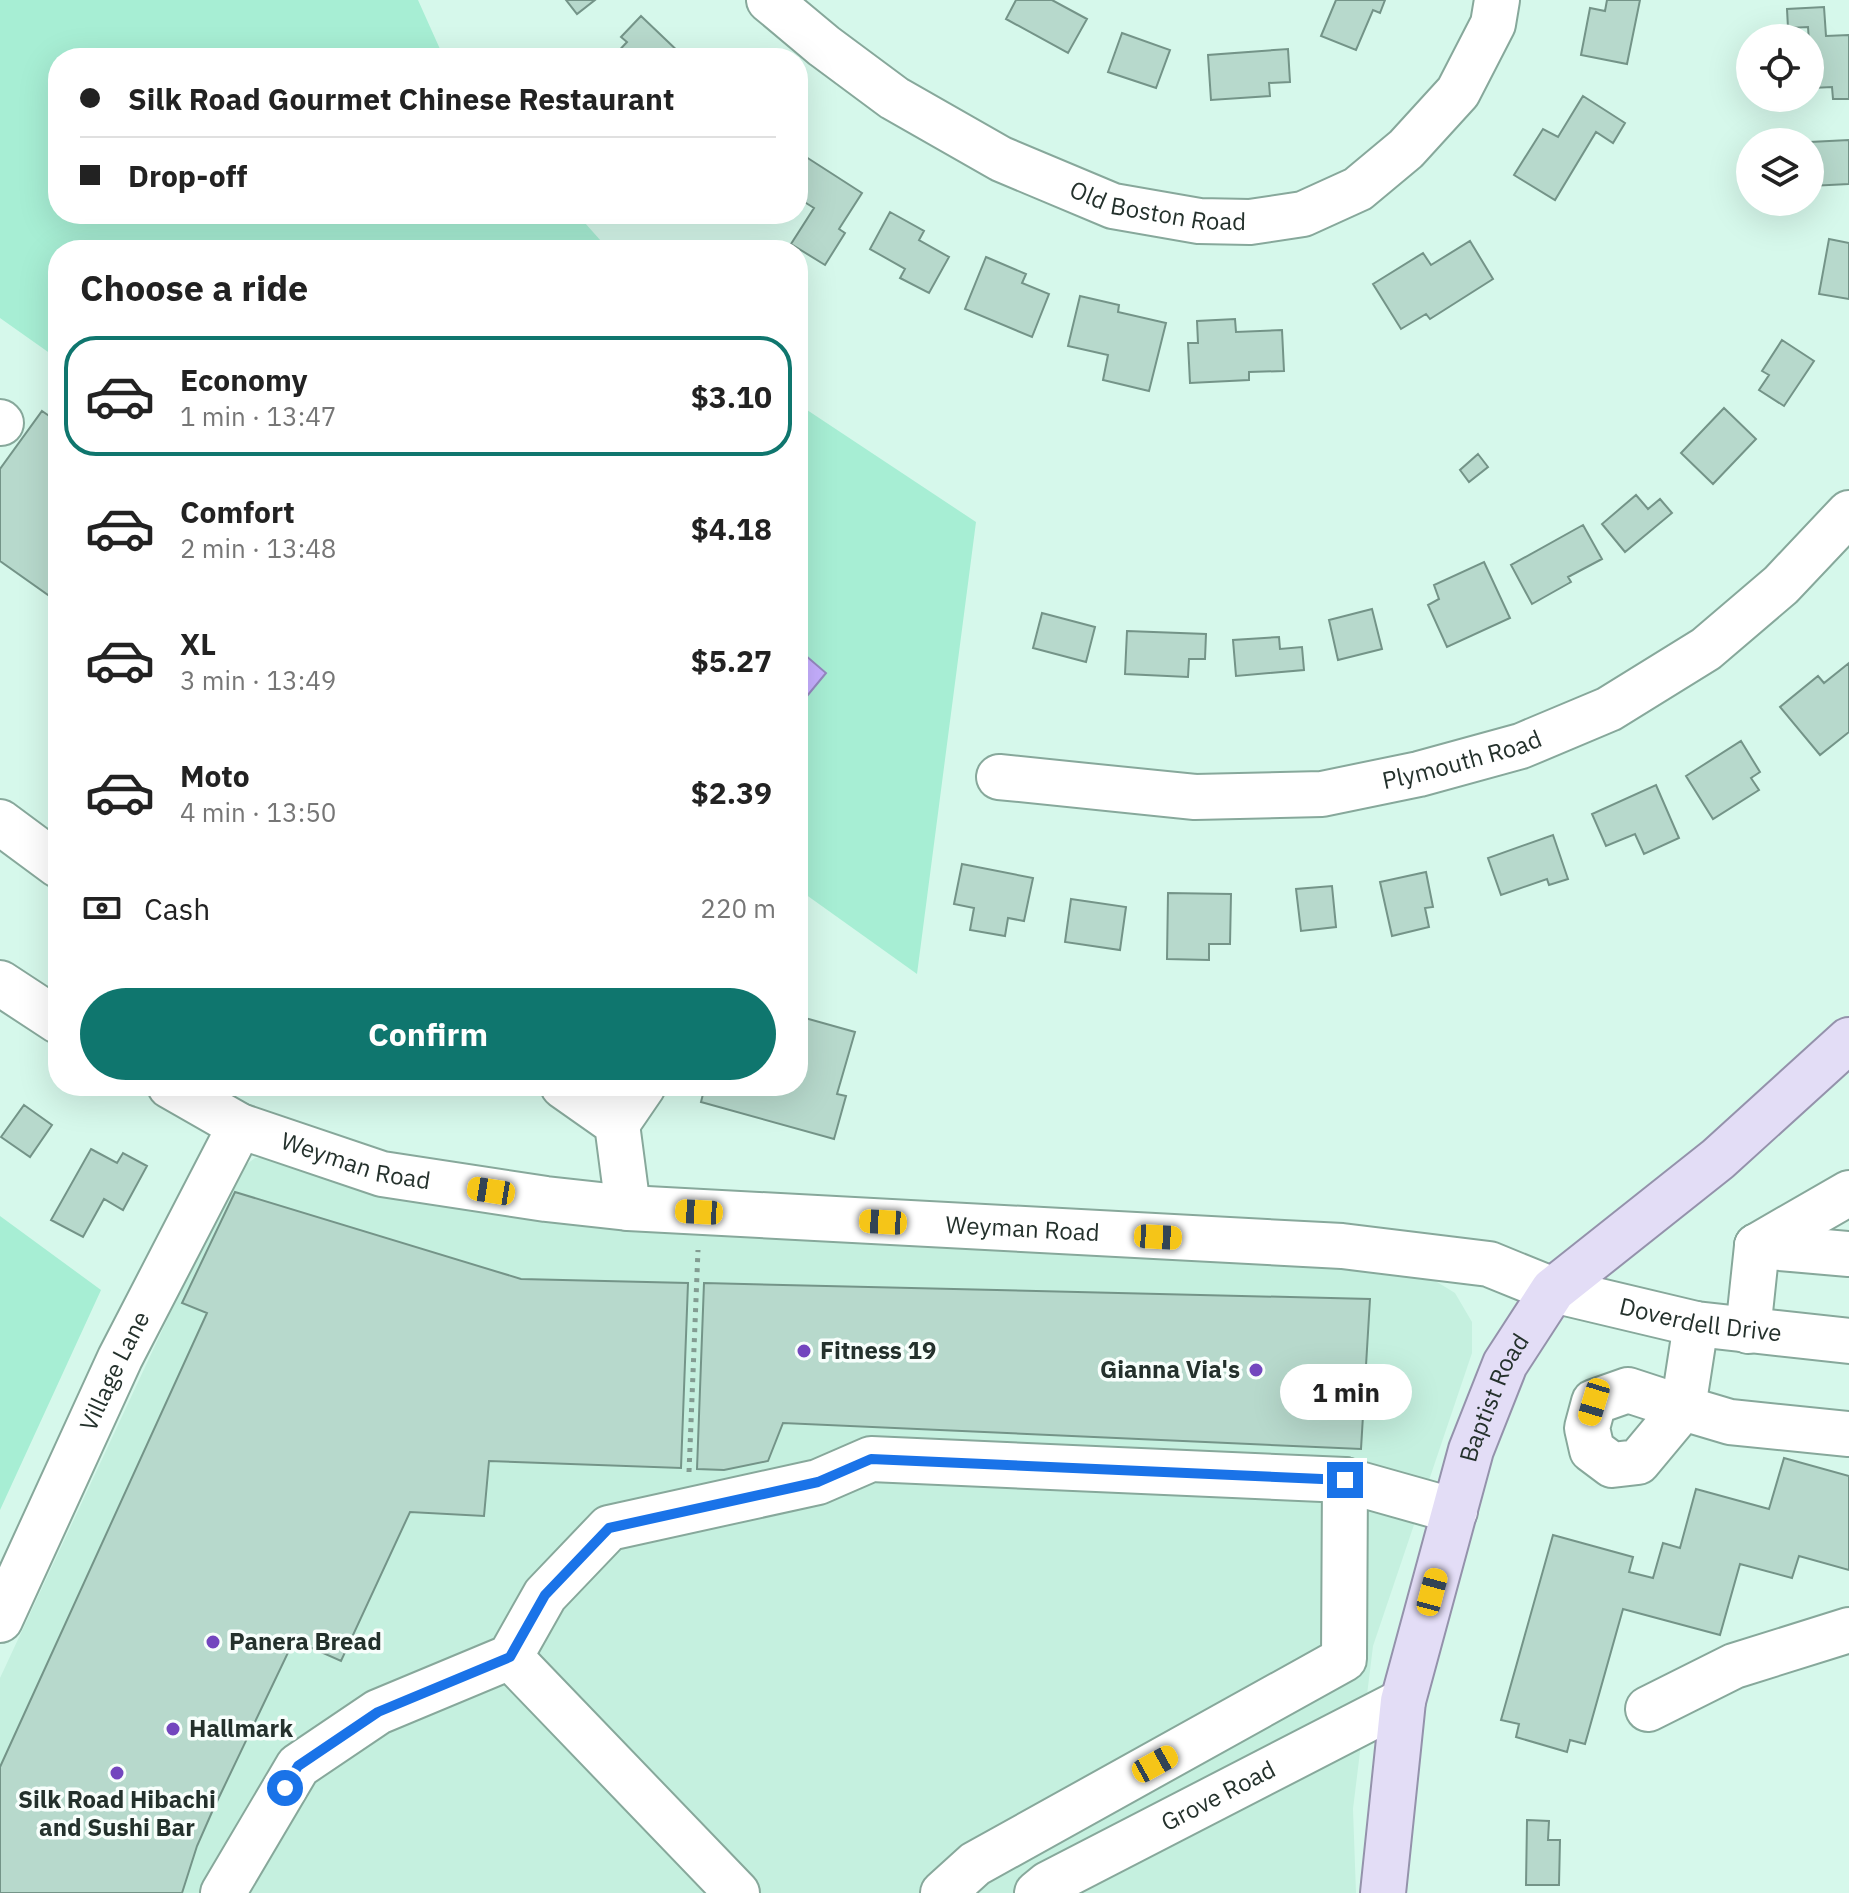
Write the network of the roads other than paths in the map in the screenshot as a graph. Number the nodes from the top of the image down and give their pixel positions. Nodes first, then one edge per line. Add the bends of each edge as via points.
1 (769, 0) edge
2 (1497, 0) edge
3 (1849, 513) edge
4 (999, 777) dead end
5 (0, 822) edge
6 (48, 858) edge
7 (0, 983) edge
8 (48, 1010) edge
9 (1849, 1040) edge
10 (188, 1096) edge
11 (577, 1096) edge
12 (636, 1096) edge
13 (617, 1124) junction
14 (240, 1126) junction
15 (1849, 1193) edge
16 (628, 1208) junction
17 (1757, 1246) junction
18 (1849, 1254) edge
19 (1553, 1290) junction
20 (1696, 1324) junction
21 (1748, 1331) junction
22 (1849, 1341) edge
23 (1849, 1434) edge
24 (1345, 1480) junction
25 (1455, 1511) junction
26 (0, 1620) edge
27 (1849, 1630) edge
28 (510, 1657) junction
29 (1403, 1701) junction
30 (1648, 1709) dead end
31 (1039, 1892) edge
32 (223, 1893) edge
33 (737, 1893) edge
34 (943, 1893) edge
35 (1383, 1893) edge

1 - 2 street, Old Boston Road via 894,98 1001,159 1113,206 1199,221 1250,222 1303,214 1358,189 1406,149 1458,92 1493,24
3 - 4 street, Plymouth Road via 1781,585 1706,649 1609,709 1521,746 1322,794 1195,797
5 - 6 street
7 - 8 street
9 - 19 main road, Baptist Road via 1718,1159
10 - 14 street, Weyman Road
11 - 13 street
12 - 13 street
13 - 16 street
14 - 16 street, Weyman Road via 382,1174
14 - 26 street, Village Lane via 120,1358
15 - 17 street
16 - 19 street, Weyman Road via 1342,1246 1489,1264
17 - 18 street
17 - 21 street
19 - 20 street, Doverdell Drive
19 - 25 main road, Baptist Road via 1505,1364 1471,1450
20 - 21 street, Doverdell Drive
20 - 23 street via 1683,1408 1730,1422
21 - 22 street, Doverdell Drive
24 - 25 street
24 - 28 street via 871,1459 818,1482 609,1528 545,1595
24 - 34 street via 1344,1659 975,1864
25 - 29 main road, Baptist Road
27 - 30 street via 1734,1666
28 - 32 street via 378,1712 298,1766
28 - 33 street
29 - 31 street, Grove Road
29 - 35 main road, Baptist Road

